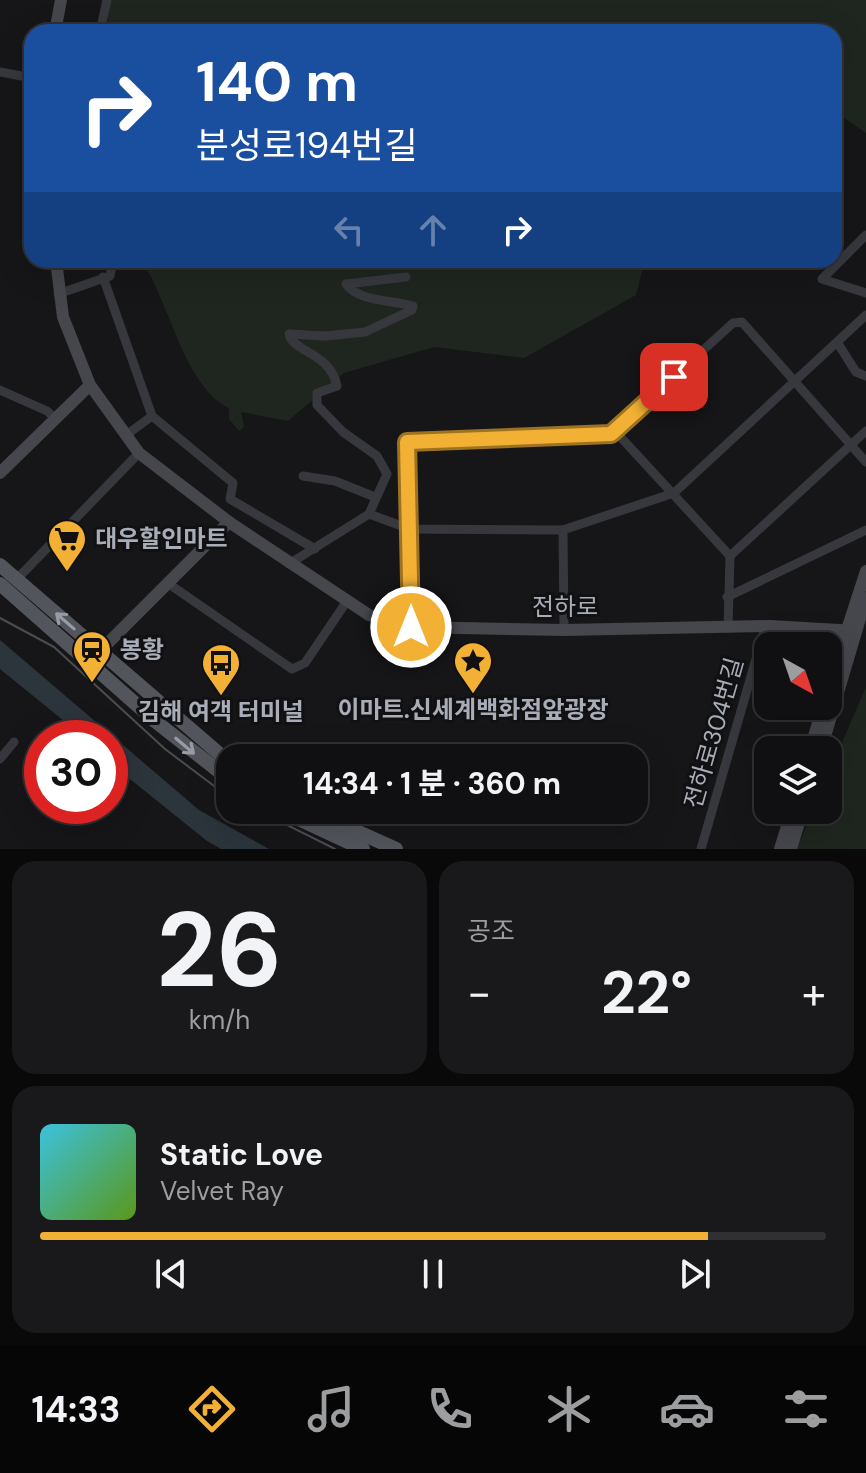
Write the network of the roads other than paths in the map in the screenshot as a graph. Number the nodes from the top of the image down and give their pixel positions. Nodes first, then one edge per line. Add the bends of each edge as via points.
1 (61, 0) edge
2 (107, 0) edge
3 (56, 24) edge
4 (102, 24) edge
5 (0, 72) edge
6 (24, 76) edge
7 (866, 235) edge
8 (842, 259) edge
9 (56, 268) edge
10 (114, 268) edge
11 (833, 268) edge
12 (103, 277) junction
13 (406, 277) dead end
14 (866, 293) edge
15 (58, 294) junction
16 (866, 315) edge
17 (837, 342) junction
18 (866, 376) edge
19 (794, 381) junction
20 (90, 385) junction
21 (0, 390) edge
22 (152, 416) junction
23 (56, 419) junction
24 (615, 431) junction
25 (866, 431) edge
26 (125, 436) junction
27 (851, 446) junction
28 (139, 453) junction
29 (866, 462) edge
30 (0, 473) edge
31 (303, 476) dead end
32 (674, 493) junction
33 (375, 497) junction
34 (369, 514) junction
35 (229, 522) junction
36 (410, 529) junction
37 (563, 530) junction
38 (866, 530) edge
39 (315, 549) junction
40 (730, 556) junction
41 (289, 564) junction
42 (0, 565) edge
43 (866, 571) edge
44 (17, 579) junction
45 (0, 584) edge
46 (169, 584) junction
47 (727, 597) junction
48 (866, 598) edge
49 (347, 601) junction
50 (411, 627) junction
51 (728, 628) junction
52 (765, 628) junction
53 (564, 630) junction
54 (850, 630) junction
55 (100, 651) junction
56 (842, 651) edge
57 (824, 736) edge
58 (14, 742) dead end
59 (216, 751) edge
60 (0, 759) edge
61 (216, 769) edge
62 (309, 824) edge
63 (340, 824) edge
64 (788, 824) edge
65 (799, 824) edge
66 (363, 849) edge
67 (396, 849) edge
68 (701, 849) edge
69 (780, 849) edge
70 (791, 849) edge

1 - 3 main road
2 - 4 street
5 - 6 street
7 - 8 street
9 - 15 main road, 전하로
10 - 12 street
11 - 14 street via 822,279
12 - 15 street
12 - 22 street
13 - 33 street via 346,284 357,295 395,301 413,306 412,310 365,332 289,334 294,344 334,371 337,386 317,393 317,405 377,456 387,474
15 - 20 main road, 전하로
16 - 17 street
17 - 18 street via 856,372
17 - 19 street
19 - 24 street via 742,322 733,323
19 - 27 street
19 - 32 street
20 - 23 main road
20 - 26 main road, 전하로
21 - 23 street
22 - 26 street
22 - 39 street via 233,483 230,499
23 - 30 main road
24 - 32 street
24 - 36 street via 407,442
25 - 27 street
26 - 28 main road, 전하로
27 - 29 street
27 - 40 street
28 - 35 main road, 전하로
28 - 44 street
31 - 33 street via 335,481
32 - 37 street
32 - 40 street
33 - 34 street
34 - 36 street
34 - 39 street
35 - 41 main road, 전하로
35 - 46 main road
36 - 37 street
36 - 50 street
37 - 53 street
38 - 47 street
39 - 41 street
40 - 47 street
41 - 49 main road, 전하로
42 - 44 main road
43 - 54 main road
55 -> 44 main road
45 -> 61 main road
46 - 49 street via 292,669 305,663
46 - 55 main road
47 - 51 street
48 - 54 main road
49 - 50 main road, 전하로 via 369,615
50 - 53 main road, 전하로
51 - 52 main road, 전하로
51 - 53 main road, 전하로
52 - 54 main road, 전하로
52 - 68 street, 전하로304번길
54 - 56 main road
54 - 57 main road
55 - 59 main road
58 - 60 street
62 - 66 main road
63 - 67 main road
64 - 69 main road
65 - 70 main road

